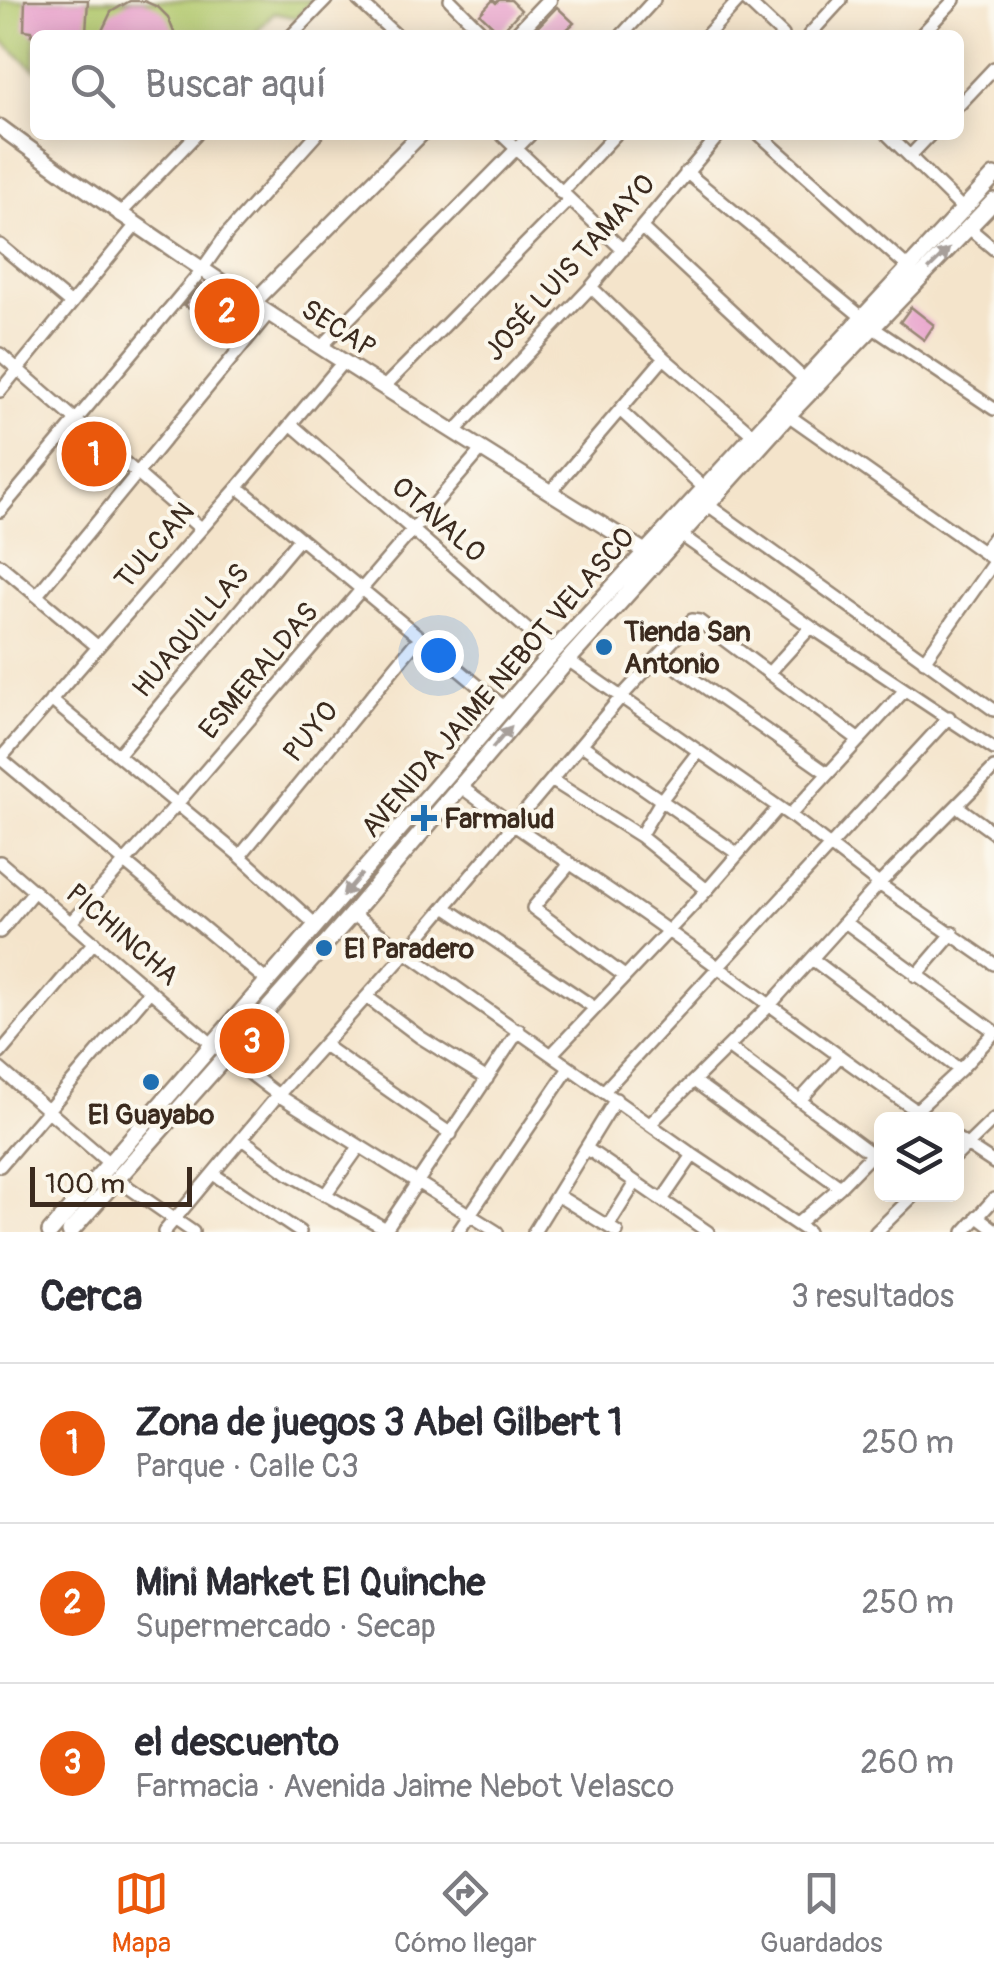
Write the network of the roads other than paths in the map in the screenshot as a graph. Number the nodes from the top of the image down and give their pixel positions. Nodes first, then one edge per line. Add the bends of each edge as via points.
1 (326, 0) edge
2 (358, 0) edge
3 (450, 0) edge
4 (548, 0) edge
5 (654, 0) edge
6 (742, 0) edge
7 (841, 0) edge
8 (954, 0) edge
9 (297, 30) edge
10 (391, 30) edge
11 (480, 30) edge
12 (521, 30) edge
13 (627, 30) edge
14 (711, 30) edge
15 (776, 30) edge
16 (814, 30) edge
17 (925, 30) edge
18 (994, 68) edge
19 (964, 99) edge
20 (0, 127) edge
21 (191, 140) edge
22 (312, 140) edge
23 (415, 140) edge
24 (507, 140) edge
25 (525, 140) edge
26 (610, 140) edge
27 (715, 140) edge
28 (766, 140) edge
29 (893, 140) edge
30 (925, 140) edge
31 (517, 149) junction
32 (910, 156) junction
33 (686, 172) junction
34 (994, 176) edge
35 (565, 196) junction
36 (994, 201) edge
37 (963, 209) junction
38 (119, 215) junction
39 (135, 226) junction
40 (642, 228) junction
41 (969, 228) junction
42 (0, 245) edge
43 (994, 249) edge
44 (623, 250) junction
45 (909, 268) junction
46 (201, 271) junction
47 (591, 286) junction
48 (254, 302) junction
49 (71, 304) junction
50 (269, 312) junction
51 (868, 322) junction
52 (321, 347) junction
53 (0, 354) edge
54 (664, 358) junction
55 (342, 362) junction
56 (17, 370) junction
57 (804, 379) junction
58 (384, 387) junction
59 (0, 390) edge
60 (994, 409) edge
61 (620, 410) junction
62 (788, 415) junction
63 (76, 422) junction
64 (291, 424) junction
65 (455, 431) junction
66 (752, 434) junction
67 (482, 448) junction
68 (137, 473) junction
69 (703, 486) junction
70 (238, 487) junction
71 (550, 492) junction
72 (697, 509) junction
73 (0, 512) edge
74 (201, 528) junction
75 (412, 528) junction
76 (681, 535) junction
77 (994, 537) edge
78 (300, 538) junction
79 (650, 557) junction
80 (990, 558) edge
81 (0, 564) edge
82 (360, 590) junction
83 (36, 596) junction
84 (811, 627) junction
85 (418, 638) junction
86 (98, 647) junction
87 (552, 652) junction
88 (660, 656) junction
89 (568, 660) junction
90 (924, 661) junction
91 (769, 673) junction
92 (905, 690) junction
93 (621, 698) junction
94 (52, 700) junction
95 (505, 708) junction
96 (994, 710) edge
97 (950, 718) junction
98 (859, 740) junction
99 (582, 745) junction
100 (994, 749) edge
101 (698, 752) junction
102 (118, 755) junction
103 (0, 758) edge
104 (994, 768) edge
105 (827, 773) junction
106 (553, 781) junction
107 (460, 786) junction
108 (662, 799) junction
109 (177, 804) junction
110 (957, 806) junction
111 (784, 811) junction
112 (514, 826) junction
113 (994, 834) edge
114 (640, 836) junction
115 (828, 846) junction
116 (738, 854) junction
117 (240, 856) junction
118 (126, 861) junction
119 (0, 862) edge
120 (569, 865) junction
121 (879, 884) junction
122 (707, 890) junction
123 (34, 891) junction
124 (445, 907) junction
125 (352, 914) junction
126 (71, 922) junction
127 (845, 922) junction
128 (318, 926) junction
129 (669, 931) junction
130 (0, 932) edge
131 (952, 933) junction
132 (94, 942) junction
133 (406, 954) junction
134 (812, 959) junction
135 (994, 964) edge
136 (716, 968) junction
137 (624, 975) junction
138 (916, 976) junction
139 (267, 980) junction
140 (150, 990) junction
141 (368, 997) junction
142 (768, 1006) junction
143 (595, 1008) junction
144 (519, 1030) junction
145 (994, 1032) edge
146 (325, 1046) junction
147 (728, 1047) junction
148 (220, 1050) junction
149 (0, 1053) edge
150 (552, 1054) junction
151 (840, 1056) junction
152 (569, 1068) junction
153 (0, 1070) edge
154 (960, 1070) junction
155 (486, 1079) junction
156 (694, 1081) junction
157 (611, 1094) junction
158 (278, 1095) junction
159 (802, 1100) junction
160 (47, 1110) junction
161 (907, 1112) edge
162 (914, 1112) edge
163 (994, 1119) edge
164 (651, 1122) junction
165 (450, 1134) junction
166 (242, 1139) junction
167 (964, 1140) edge
168 (964, 1142) edge
169 (874, 1147) edge
170 (360, 1148) junction
171 (586, 1148) junction
172 (874, 1152) edge
173 (693, 1154) junction
174 (994, 1163) edge
175 (0, 1166) edge
176 (112, 1170) junction
177 (213, 1174) junction
178 (418, 1183) junction
179 (634, 1183) junction
180 (840, 1187) junction
181 (325, 1195) junction
182 (557, 1195) junction
183 (662, 1200) junction
184 (994, 1200) edge
185 (908, 1202) edge
186 (469, 1215) junction
187 (976, 1216) junction
188 (174, 1220) junction
189 (803, 1228) edge
190 (613, 1229) edge
191 (994, 1229) edge
192 (385, 1231) edge
193 (50, 1232) edge
194 (70, 1232) edge
195 (164, 1232) edge
196 (193, 1232) edge
197 (300, 1232) edge
198 (458, 1232) edge
199 (497, 1232) edge
200 (534, 1232) edge
201 (708, 1232) edge
202 (876, 1232) edge
203 (964, 1232) edge

1 - 9 street
2 - 10 street
3 - 11 street
4 - 12 street
5 - 13 street
6 - 14 street
6 - 15 street
7 - 16 street
8 - 17 street
18 - 19 street
20 - 38 street, SECAP
21 - 38 street
22 - 46 street
23 - 48 street
24 - 31 street
25 - 31 street
26 - 35 street
27 - 33 street, JOSÉ LUIS TAMAYO
28 - 45 street
29 - 32 street
30 - 32 street
31 - 35 street
31 - 52 street
32 - 37 street
33 - 40 street, JOSÉ LUIS TAMAYO
33 - 51 street
34 - 37 main road, AVENIDA JAIME NEBOT VELASCO
35 - 44 street
35 - 58 street
36 - 41 main road, AVENIDA JAIME NEBOT VELASCO
37 - 45 main road, AVENIDA JAIME NEBOT VELASCO
38 - 39 street, SECAP
39 - 46 street, SECAP
39 - 49 street
40 - 44 street, JOSÉ LUIS TAMAYO
40 - 57 street
41 - 43 street
51 -> 41 main road, AVENIDA JAIME NEBOT VELASCO
42 - 49 street
44 - 47 street, JOSÉ LUIS TAMAYO
45 - 51 main road, AVENIDA JAIME NEBOT VELASCO
46 - 48 street, SECAP
46 - 63 street
47 - 54 street
47 - 65 street, JOSÉ LUIS TAMAYO
48 - 50 street, SECAP
49 - 56 street
50 - 52 street, SECAP
50 - 68 street
51 - 57 main road, AVENIDA JAIME NEBOT VELASCO
51 - 60 street
51 - 62 main road, AVENIDA JAIME NEBOT VELASCO
52 - 55 street, SECAP
53 - 56 street
54 - 61 street
54 - 66 street
55 - 58 street, SECAP
55 - 64 street, TULCAN
56 - 59 street
56 - 63 street
57 - 66 main road, AVENIDA JAIME NEBOT VELASCO
58 - 65 street, SECAP
61 - 69 street
61 - 71 street
62 - 72 main road, AVENIDA JAIME NEBOT VELASCO
62 - 80 street
63 - 68 street
63 - 73 street
64 - 70 street, TULCAN
64 - 75 street, OTAVALO
65 - 67 street, SECAP
66 - 69 main road, AVENIDA JAIME NEBOT VELASCO
67 - 71 street, SECAP
67 - 75 street, ESMERALDAS
68 - 74 street
68 - 83 street
69 - 72 main road, AVENIDA JAIME NEBOT VELASCO
70 - 74 street, TULCAN
70 - 78 street
71 - 79 street, SECAP
72 - 76 main road, AVENIDA JAIME NEBOT VELASCO
72 - 79 main road, AVENIDA JAIME NEBOT VELASCO
72 - 90 street
74 - 86 street, TULCAN
75 - 82 street, ESMERALDAS
75 - 87 street, OTAVALO
76 - 79 main road, AVENIDA JAIME NEBOT VELASCO
76 - 84 street
77 - 80 street
78 - 82 street
78 - 102 street, HUAQUILLAS
79 - 87 main road, AVENIDA JAIME NEBOT VELASCO
79 - 89 main road, AVENIDA JAIME NEBOT VELASCO
80 - 90 street
81 - 83 street
82 - 85 street
82 - 109 street, ESMERALDAS
83 - 86 street
84 - 91 street
84 - 92 street
85 - 95 street
85 - 117 street, PUYO
86 - 94 street, TULCAN
87 - 95 main road, AVENIDA JAIME NEBOT VELASCO
88 - 91 street via 692,620 699,621
88 - 93 street
88 - 105 street
89 - 93 street
107 -> 89 main road, AVENIDA JAIME NEBOT VELASCO
90 - 96 street
91 - 98 street
92 - 97 street
92 - 98 street
93 - 99 street
93 - 101 street
94 - 102 street
94 - 103 street, TULCAN
95 -> 128 main road, AVENIDA JAIME NEBOT VELASCO
97 - 100 street
97 - 115 street
98 - 105 street
99 - 106 street
99 - 108 street
101 - 108 street
101 - 111 street
102 - 109 street
103 - 118 street
104 - 110 street
105 - 111 street
106 - 112 street
106 - 114 street
107 - 112 street
107 - 125 main road, AVENIDA JAIME NEBOT VELASCO
108 - 114 street
108 - 116 street
109 - 117 street
109 - 118 street, ESMERALDAS
110 - 113 street
110 - 121 street
111 - 115 street
111 - 116 street
112 - 120 street
112 - 124 street
114 - 122 street
115 - 121 street
115 - 136 street
116 - 122 street
117 - 128 street
118 - 126 street, ESMERALDAS
118 - 139 street
119 - 123 street, PICHINCHA
120 - 129 street
120 - 137 street via 533,908
121 - 127 street
121 - 131 street
122 - 129 street
123 - 126 street, PICHINCHA
123 - 130 street
124 - 133 street
124 - 143 street
125 - 133 street
125 - 148 main road, AVENIDA JAIME NEBOT VELASCO
126 - 132 street, PICHINCHA
127 - 134 street
127 - 138 street
128 - 139 main road, AVENIDA JAIME NEBOT VELASCO
129 - 136 street
129 - 137 street
131 - 135 street
131 - 138 street
132 - 140 street, PICHINCHA
132 - 149 street
133 - 141 street
133 - 144 street
134 - 142 street
134 - 154 street
136 - 142 street
136 - 157 street
137 - 143 street
138 - 145 street
139 - 148 main road, AVENIDA JAIME NEBOT VELASCO
140 - 148 street, PICHINCHA
140 - 160 street
141 - 146 street
141 - 155 street
142 - 147 street
142 - 151 street
143 - 150 street
144 - 150 street
144 - 155 street
145 - 154 street
146 - 158 street
146 - 165 street
147 - 156 street
147 - 159 street
148 - 158 street, PICHINCHA
148 - 176 main road, AVENIDA JAIME NEBOT VELASCO
150 - 152 street
151 - 159 street
151 - 161 street
152 - 157 street
152 - 186 street
153 - 160 street
154 - 162 street
155 - 165 street
156 - 164 street
156 - 180 street
157 - 164 street
157 - 171 street
158 - 166 street
158 - 170 street, PICHINCHA
159 - 169 street
160 - 175 street
160 - 176 street
163 - 167 street
164 - 173 street
165 - 178 street
166 - 177 street
166 - 181 street
168 - 174 street
170 - 178 street, PICHINCHA
170 - 181 street
171 - 179 street
171 - 182 street
172 - 180 street
173 - 183 street
173 - 189 street
176 - 188 street
176 - 193 main road, AVENIDA JAIME NEBOT VELASCO
176 - 194 main road, AVENIDA JAIME NEBOT VELASCO
177 - 188 street
177 - 197 street
178 - 186 street, PICHINCHA
178 - 192 street
179 - 183 street
179 - 190 street
180 - 189 street
181 - 192 street
182 - 190 street
182 - 200 street
183 - 201 street
184 - 187 street
185 - 202 street
186 - 198 street
186 - 199 street, PICHINCHA
187 - 191 street
187 - 203 street
188 - 195 street
188 - 196 street

